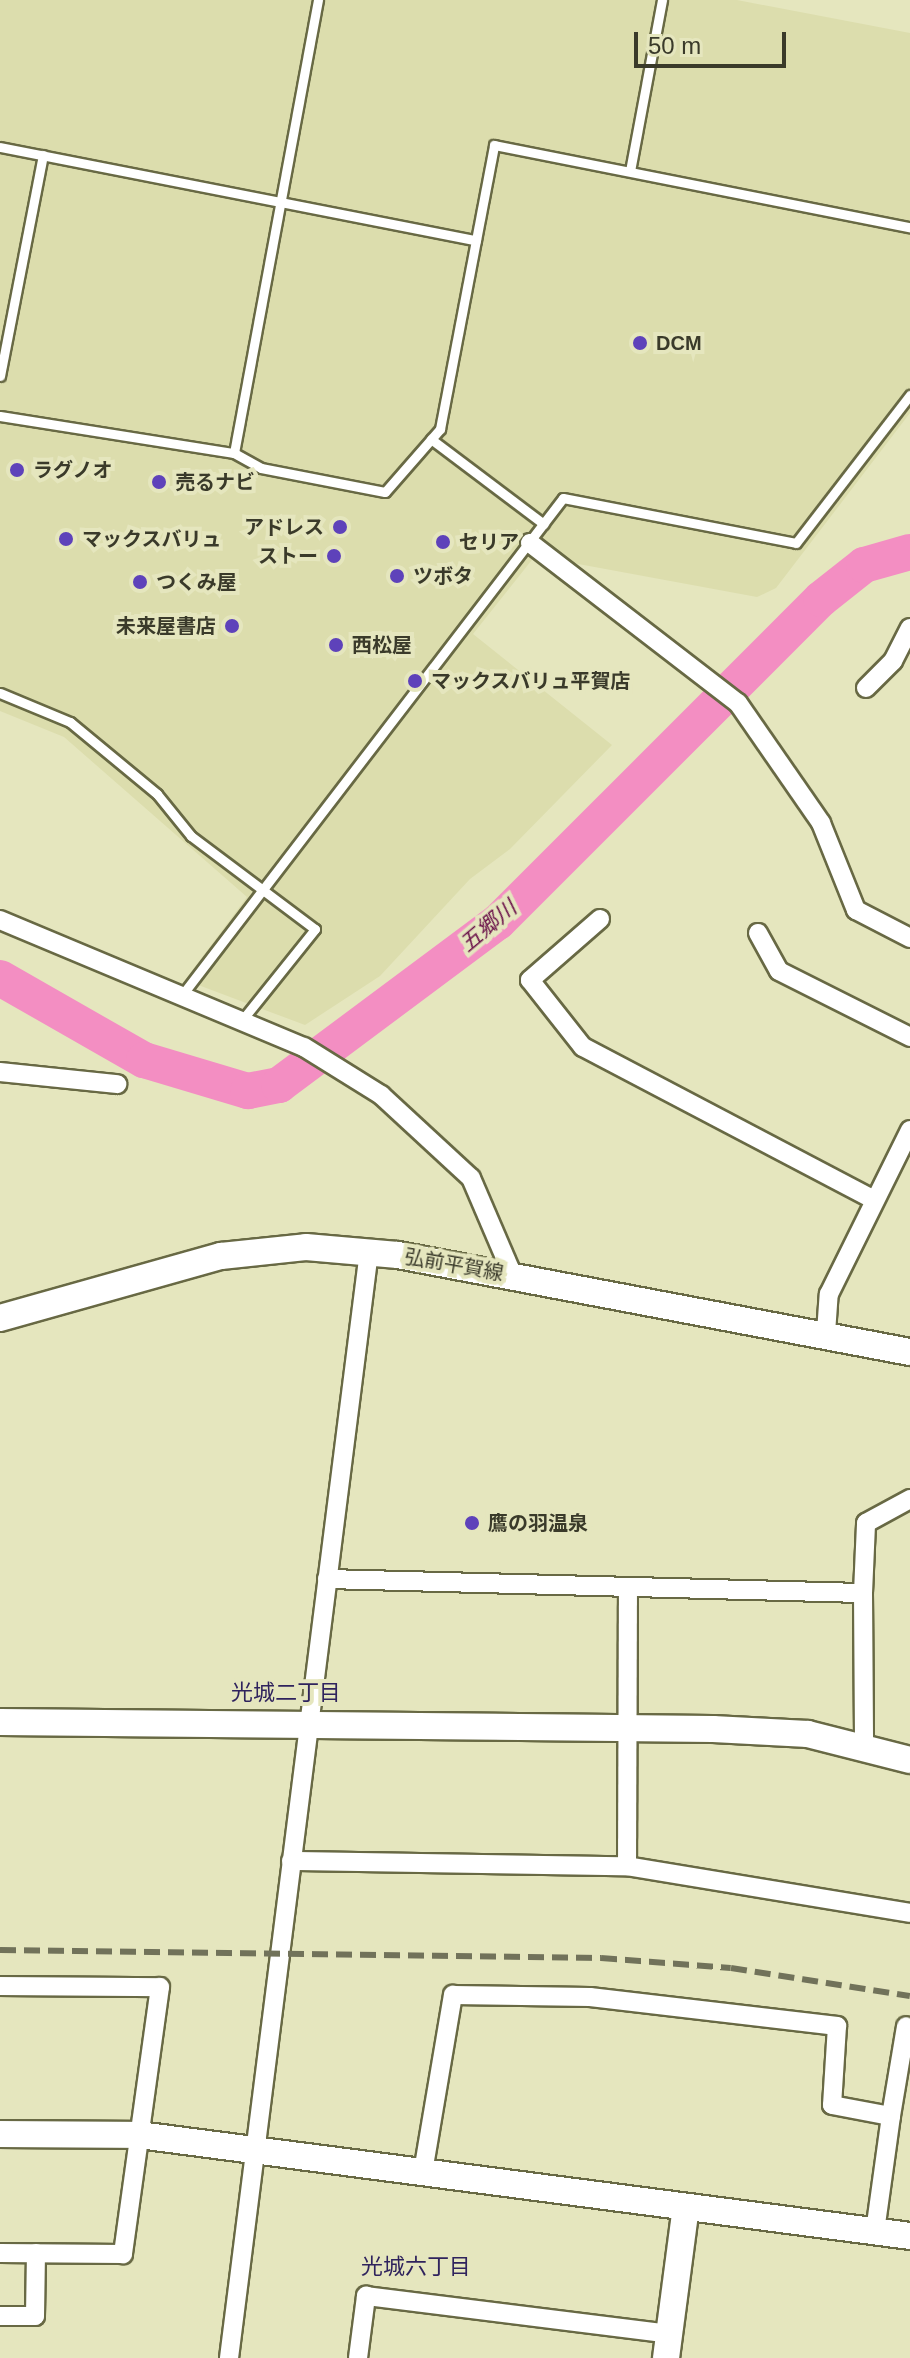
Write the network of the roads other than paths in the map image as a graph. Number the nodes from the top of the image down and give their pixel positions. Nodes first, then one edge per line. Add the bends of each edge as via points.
1 (318, 0) edge
2 (662, 0) edge
3 (0, 147) edge
4 (43, 155) junction
5 (630, 171) junction
6 (286, 202) junction
7 (910, 227) edge
8 (476, 240) junction
9 (0, 376) edge
10 (910, 395) edge
11 (0, 416) edge
12 (431, 439) junction
13 (234, 453) junction
14 (544, 524) junction
15 (530, 543) junction
16 (910, 628) edge
17 (866, 688) dead end
18 (0, 693) edge
19 (263, 890) junction
20 (600, 919) dead end
21 (0, 920) edge
22 (758, 933) dead end
23 (910, 938) edge
24 (182, 995) junction
25 (242, 1020) junction
26 (910, 1037) edge
27 (0, 1072) edge
28 (117, 1084) dead end
29 (910, 1130) edge
30 (874, 1200) junction
31 (369, 1252) junction
32 (513, 1276) junction
33 (0, 1318) edge
34 (826, 1333) junction
35 (910, 1352) edge
36 (910, 1499) edge
37 (327, 1579) junction
38 (628, 1589) junction
39 (863, 1593) junction
40 (0, 1722) edge
41 (308, 1725) junction
42 (631, 1728) junction
43 (864, 1745) junction
44 (910, 1760) edge
45 (291, 1861) junction
46 (627, 1866) junction
47 (910, 1913) edge
48 (0, 1986) edge
49 (906, 2026) dead end
50 (891, 2116) junction
51 (0, 2134) edge
52 (139, 2135) junction
53 (255, 2150) junction
54 (423, 2172) junction
55 (686, 2207) junction
56 (875, 2231) junction
57 (910, 2236) edge
58 (0, 2253) edge
59 (36, 2253) junction
60 (0, 2316) edge
61 (667, 2346) edge
62 (229, 2358) edge
63 (358, 2358) edge

1 - 6 lane
2 - 5 lane
3 - 4 lane
4 - 6 lane
4 - 9 lane
5 - 7 lane
5 - 8 lane via 494,145
6 - 8 lane
6 - 13 lane
8 - 12 lane via 440,429
10 - 14 lane via 796,543 563,498
11 - 13 lane
12 - 13 lane via 385,492 261,468
12 - 14 lane
14 - 15 lane
15 - 19 lane
15 - 23 street via 738,703 821,823 856,910
16 - 17 street via 893,661
18 - 19 lane via 70,722 157,794 191,836
19 - 24 lane
19 - 25 lane via 315,929
20 - 30 street via 530,980 583,1047
21 - 24 street
22 - 26 street via 779,971
24 - 25 street
25 - 32 street via 327,1059 449,1150 471,1178
27 - 28 street
29 - 30 street
30 - 34 street via 829,1294
31 - 32 street, 弘前平賀線
31 - 33 street, 弘前平賀線 via 254,1250
31 - 37 street
32 - 34 street, 弘前平賀線
34 - 35 street, 弘前平賀線
36 - 39 street via 866,1523
37 - 38 street
37 - 41 street
38 - 39 street
38 - 42 street
39 - 43 street
40 - 41 street
41 - 42 street
41 - 45 street
42 - 43 street via 808,1734
42 - 46 street
43 - 44 street
45 - 46 street
45 - 53 street
46 - 47 street
48 - 52 street via 160,1987
49 - 50 street
50 - 54 street via 832,2105 837,2026 590,1997 453,1995
50 - 56 street
51 - 52 street
52 - 53 street
52 - 59 street via 123,2254
53 - 54 street
53 - 62 street
54 - 55 street
55 - 56 street
55 - 61 street
56 - 57 street
58 - 59 street
59 - 60 street via 35,2316
61 - 63 street via 366,2296

